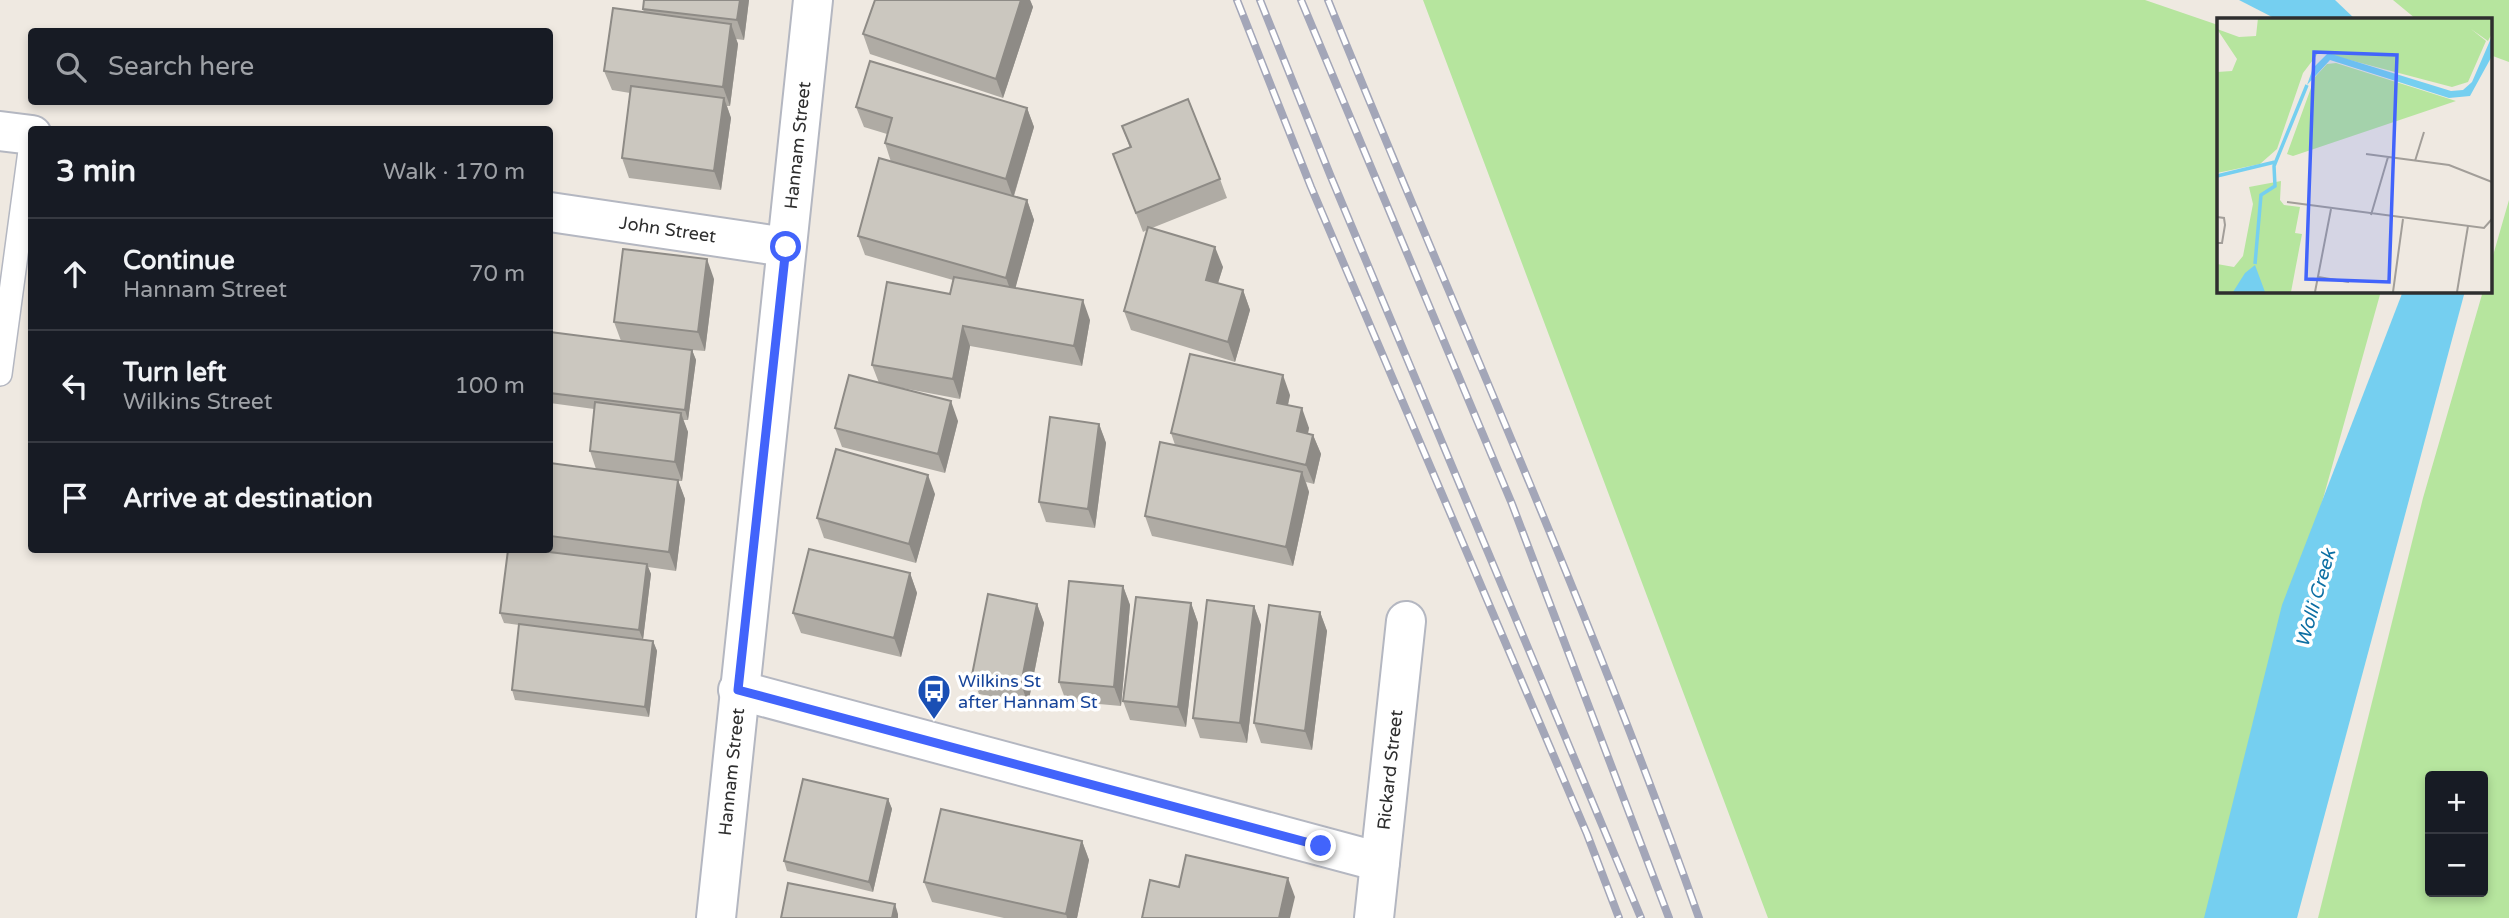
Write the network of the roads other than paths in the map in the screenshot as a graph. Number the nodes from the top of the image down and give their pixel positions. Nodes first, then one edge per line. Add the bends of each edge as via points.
1 (813, 0) edge
2 (0, 131) edge
3 (28, 135) edge
4 (28, 166) edge
5 (553, 212) edge
6 (786, 247) junction
7 (0, 374) edge
8 (1406, 621) dead end
9 (738, 690) junction
10 (1380, 862) junction
11 (716, 918) edge
12 (1374, 918) edge

1 - 6 street, Hannam Street
2 - 3 street
4 - 7 lane
5 - 6 street, John Street
6 - 9 street, Hannam Street
8 - 10 street, Rickard Street
9 - 10 street
9 - 11 street, Hannam Street
10 - 12 street, Rickard Street

